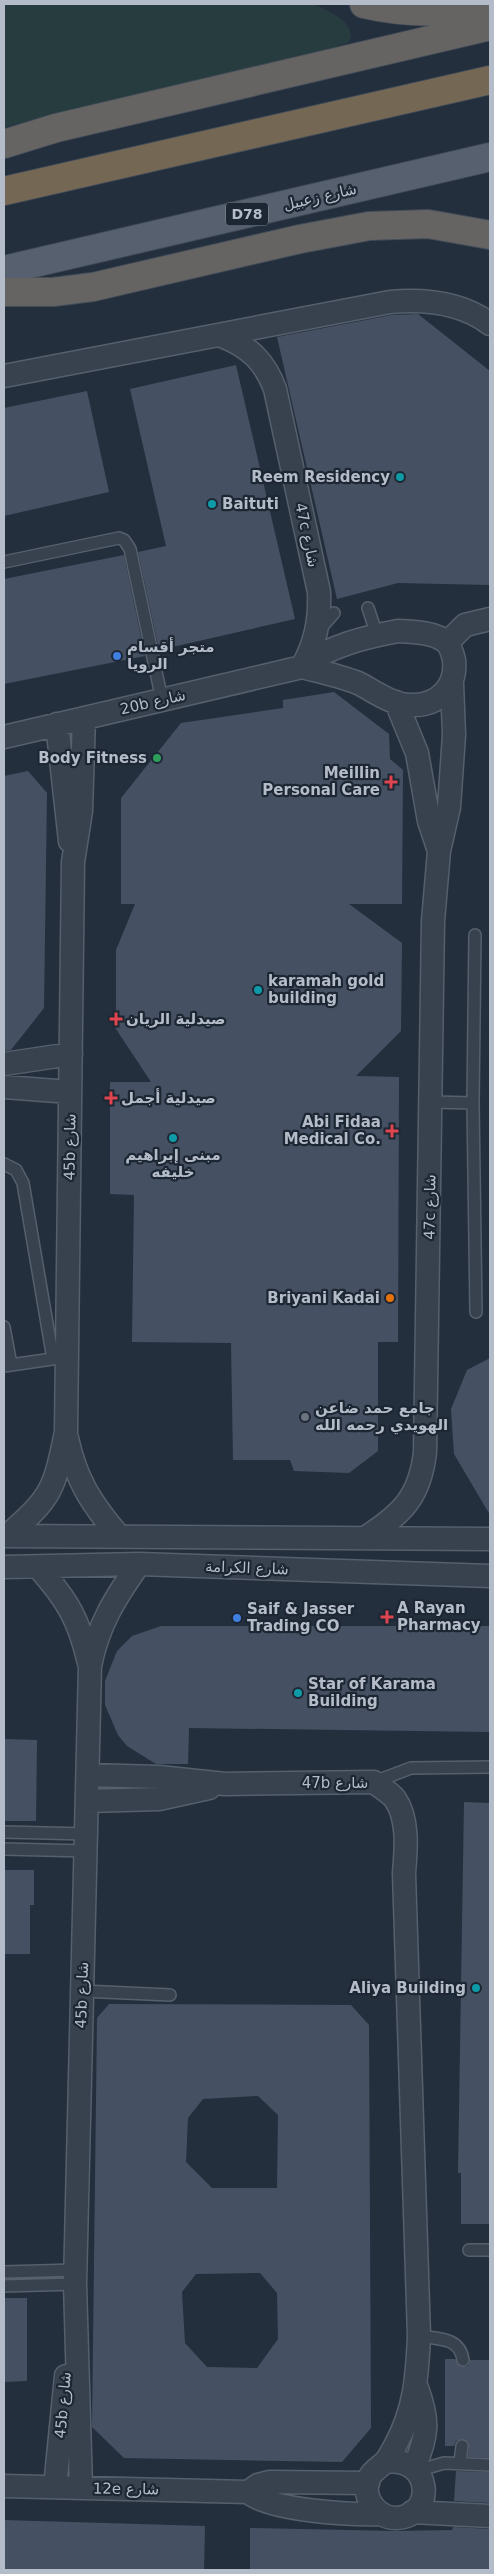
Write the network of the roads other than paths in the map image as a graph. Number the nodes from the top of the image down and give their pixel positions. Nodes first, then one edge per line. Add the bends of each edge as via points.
1 (364, 4) edge
2 (490, 4) edge
3 (490, 26) edge
4 (490, 80) edge
5 (4, 144) edge
6 (490, 157) edge
7 (4, 192) edge
8 (490, 235) edge
9 (4, 270) edge
10 (4, 292) edge
11 (490, 324) edge
12 (222, 336) junction
13 (4, 376) edge
14 (4, 562) edge
15 (368, 608) dead end
16 (334, 613) dead end
17 (490, 620) edge
18 (317, 633) junction
19 (377, 635) junction
20 (447, 643) junction
21 (302, 667) junction
22 (452, 684) junction
23 (162, 700) junction
24 (396, 702) junction
25 (84, 718) junction
26 (57, 724) junction
27 (4, 736) edge
28 (439, 851) junction
29 (73, 862) junction
30 (475, 935) dead end
31 (71, 1054) junction
32 (4, 1064) edge
33 (4, 1087) edge
34 (70, 1092) junction
35 (431, 1102) junction
36 (473, 1103) junction
37 (4, 1164) edge
38 (476, 1312) dead end
39 (4, 1326) edge
40 (60, 1358) junction
41 (8, 1366) edge
42 (66, 1432) junction
43 (118, 1535) junction
44 (5, 1536) edge
45 (365, 1538) junction
46 (490, 1539) edge
47 (139, 1564) junction
48 (4, 1568) edge
49 (39, 1568) junction
50 (490, 1576) edge
51 (90, 1666) junction
52 (490, 1767) edge
53 (88, 1775) junction
54 (374, 1782) junction
55 (225, 1784) junction
56 (87, 1801) junction
57 (4, 1832) edge
58 (86, 1842) junction
59 (4, 1849) edge
60 (82, 1991) junction
61 (170, 1995) dead end
62 (469, 2250) dead end
63 (490, 2250) edge
64 (4, 2272) edge
65 (75, 2277) junction
66 (4, 2286) edge
67 (75, 2324) junction
68 (419, 2336) junction
69 (462, 2360) dead end
70 (417, 2388) junction
71 (462, 2446) dead end
72 (385, 2462) junction
73 (460, 2462) junction
74 (490, 2464) edge
75 (416, 2469) junction
76 (368, 2483) junction
77 (4, 2486) edge
78 (55, 2487) junction
79 (82, 2488) junction
80 (248, 2492) junction
81 (412, 2512) junction
82 (382, 2514) junction
83 (490, 2516) edge

1 - 2 highway via 388,10 446,12
3 - 5 highway via 56,128
4 - 7 highway
6 - 9 main road, شارع زعبيل / D78
8 - 10 highway via 428,224 369,226 93,287 53,292
11 - 12 street via 450,305 410,300
12 - 13 street
12 - 18 street, 47c شارع via 251,350 270,375 275,390 319,592
14 - 23 lane via 119,538 124,540 130,549
15 - 19 lane
16 - 18 lane
17 - 20 street via 465,625
18 - 21 street, 47c شارع
19 - 20 street via 398,631 418,633
19 - 21 street via 325,652
20 - 22 street, 47c شارع via 455,670
21 - 23 street, 20b شارع
21 - 24 street via 357,683
22 - 24 street via 436,700 409,706
22 - 28 street, 47c شارع via 454,736 449,807
23 - 25 street, 20b شارع
24 - 28 street, 47c شارع via 417,754 429,821
25 - 26 street, 20b شارع
25 - 29 street, 45b شارع via 81,811
26 - 27 street, 20b شارع
26 - 29 street, 45b شارع
28 - 35 street, 47c شارع via 433,921
29 - 31 street, 45b شارع
30 - 36 lane
31 - 32 street
31 - 34 street, 45b شارع
33 - 34 street
34 - 40 street, 45b شارع
35 - 36 lane
35 - 45 street, 47c شارع via 422,1478 395,1516
36 - 38 lane
37 - 40 lane via 16,1170 23,1183
39 - 41 lane
40 - 41 lane
40 - 42 street, 45b شارع
42 - 43 street, 45b شارع via 71,1458 82,1485 96,1510
42 - 44 street, 45b شارع via 54,1483 44,1501
43 - 44 street, شارع الكرامة
43 - 45 street, شارع الكرامة
45 - 46 street, شارع الكرامة
47 - 49 street, شارع الكرامة
47 - 50 street, شارع الكرامة
47 - 51 street, 45b شارع via 102,1621
48 - 49 street, شارع الكرامة
49 - 51 street, 45b شارع via 78,1621
51 - 53 street, 45b شارع
52 - 54 lane via 411,1768
53 - 55 street, 47b شارع via 160,1777
53 - 56 street, 45b شارع
54 - 55 street, 47b شارع
54 - 68 street, 47b شارع via 395,1799 403,1820 406,1843 404,1873
55 - 56 street, 47b شارع via 159,1799
56 - 58 street, 45b شارع
57 - 58 lane
58 - 59 lane
58 - 60 street, 45b شارع
60 - 61 lane
60 - 65 street, 45b شارع
62 - 63 lane
64 - 65 lane
65 - 66 lane
65 - 67 street, 45b شارع
67 - 78 street, 45b شارع via 68,2359
67 - 79 street, 45b شارع
68 - 69 lane via 455,2343 462,2351
68 - 70 street, 47b شارع
70 - 72 street via 401,2434
70 - 75 street via 427,2430
71 - 73 lane
72 - 75 street via 406,2462
72 - 76 street via 371,2474
73 - 74 lane
73 - 75 lane via 444,2462
75 - 81 street via 422,2477 424,2493
76 - 80 street, 12e شارع via 270,2482
76 - 82 street via 369,2501
77 - 78 street, 12e شارع
78 - 79 street, 12e شارع
79 - 80 street, 12e شارع
80 - 82 street, 12e شارع via 273,2504 340,2514
81 - 82 street via 398,2518
81 - 83 street

